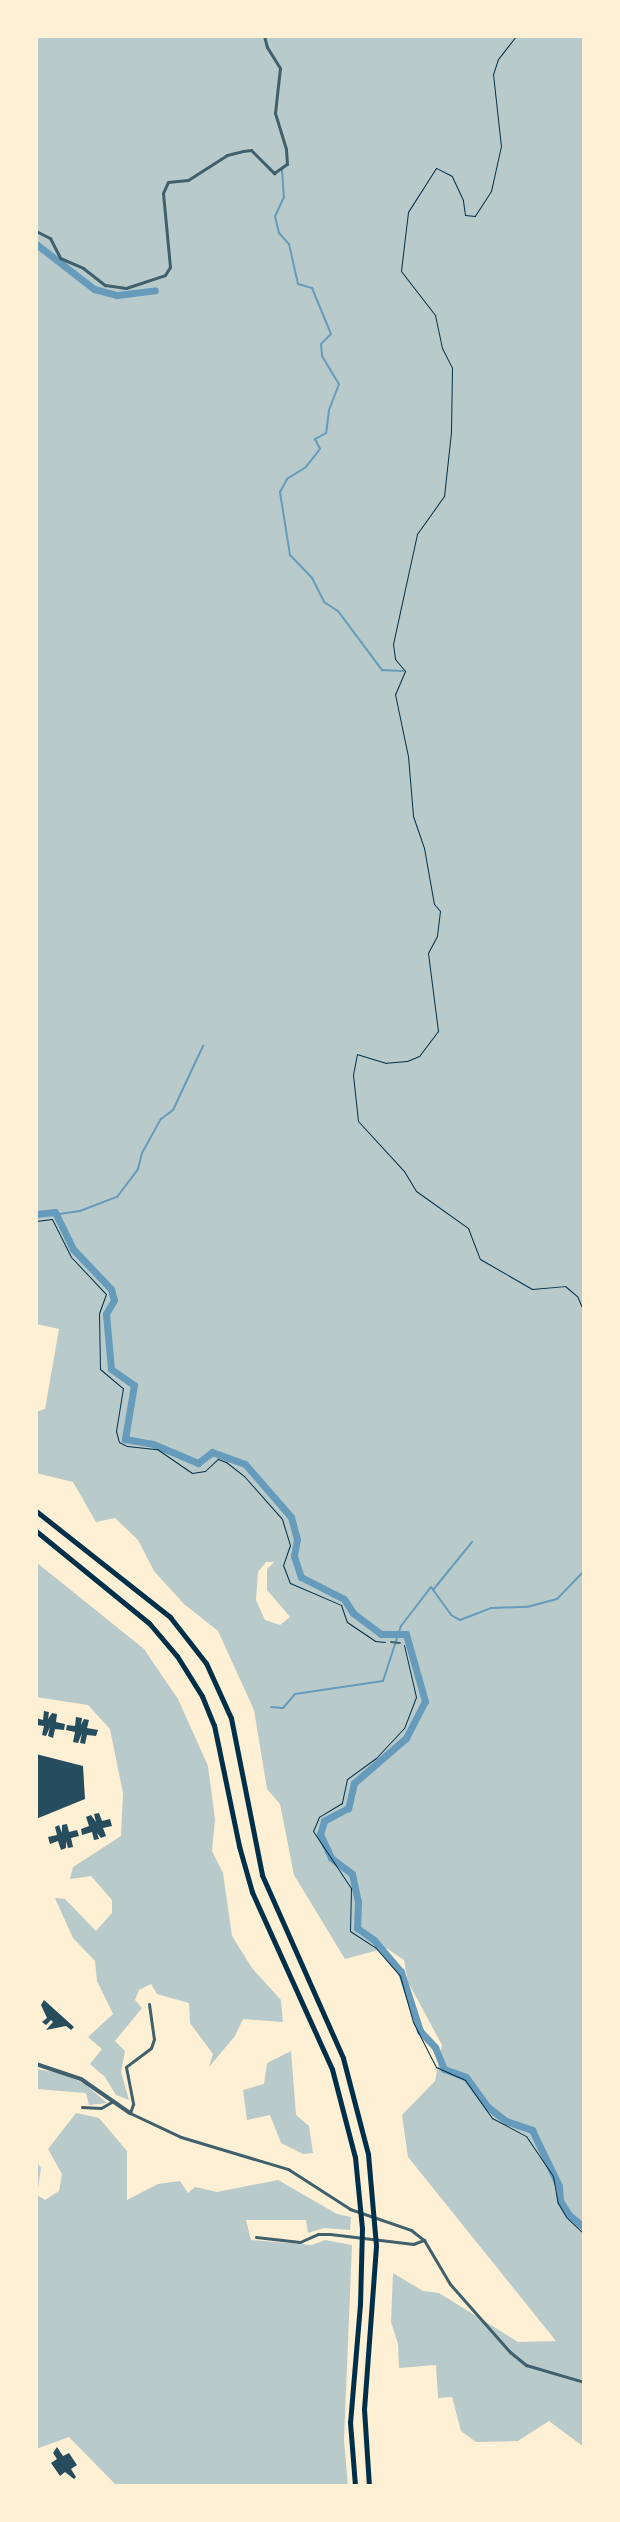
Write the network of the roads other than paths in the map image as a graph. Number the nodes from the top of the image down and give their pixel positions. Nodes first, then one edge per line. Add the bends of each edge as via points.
1 (264, 36) edge
2 (36, 231) edge
3 (36, 1511) edge
4 (36, 1531) edge
5 (391, 1642) road end
6 (400, 1643) road end
7 (149, 2004) dead end
8 (36, 2064) edge
9 (113, 2101) junction
10 (82, 2107) dead end
11 (130, 2113) junction
12 (256, 2237) dead end
13 (424, 2240) junction
14 (584, 2382) edge
15 (355, 2486) edge
16 (369, 2486) edge

1 - 2 street via 280,68 275,113 287,164 274,173 251,150 243,151 227,155 194,178 168,182 163,193 170,267 165,275 126,288 105,285 60,258 50,238
3 - 16 highway via 164,1611 210,1670 236,1739 265,1883 334,2034 362,2127 375,2207 374,2306 364,2409
4 - 15 highway via 149,1623 183,1663 202,1696 214,1725 252,1892 327,2056 349,2129 360,2201 360,2304 350,2414
5 - 6 street
7 - 11 street via 151,2048 126,2067
8 - 9 street via 65,2071
9 - 10 street via 101,2108
9 - 11 street
11 - 13 street via 181,2137 288,2169 350,2209 393,2222
12 - 13 street via 300,2242 330,2234 413,2244
13 - 14 street via 450,2284 510,2352 526,2365

